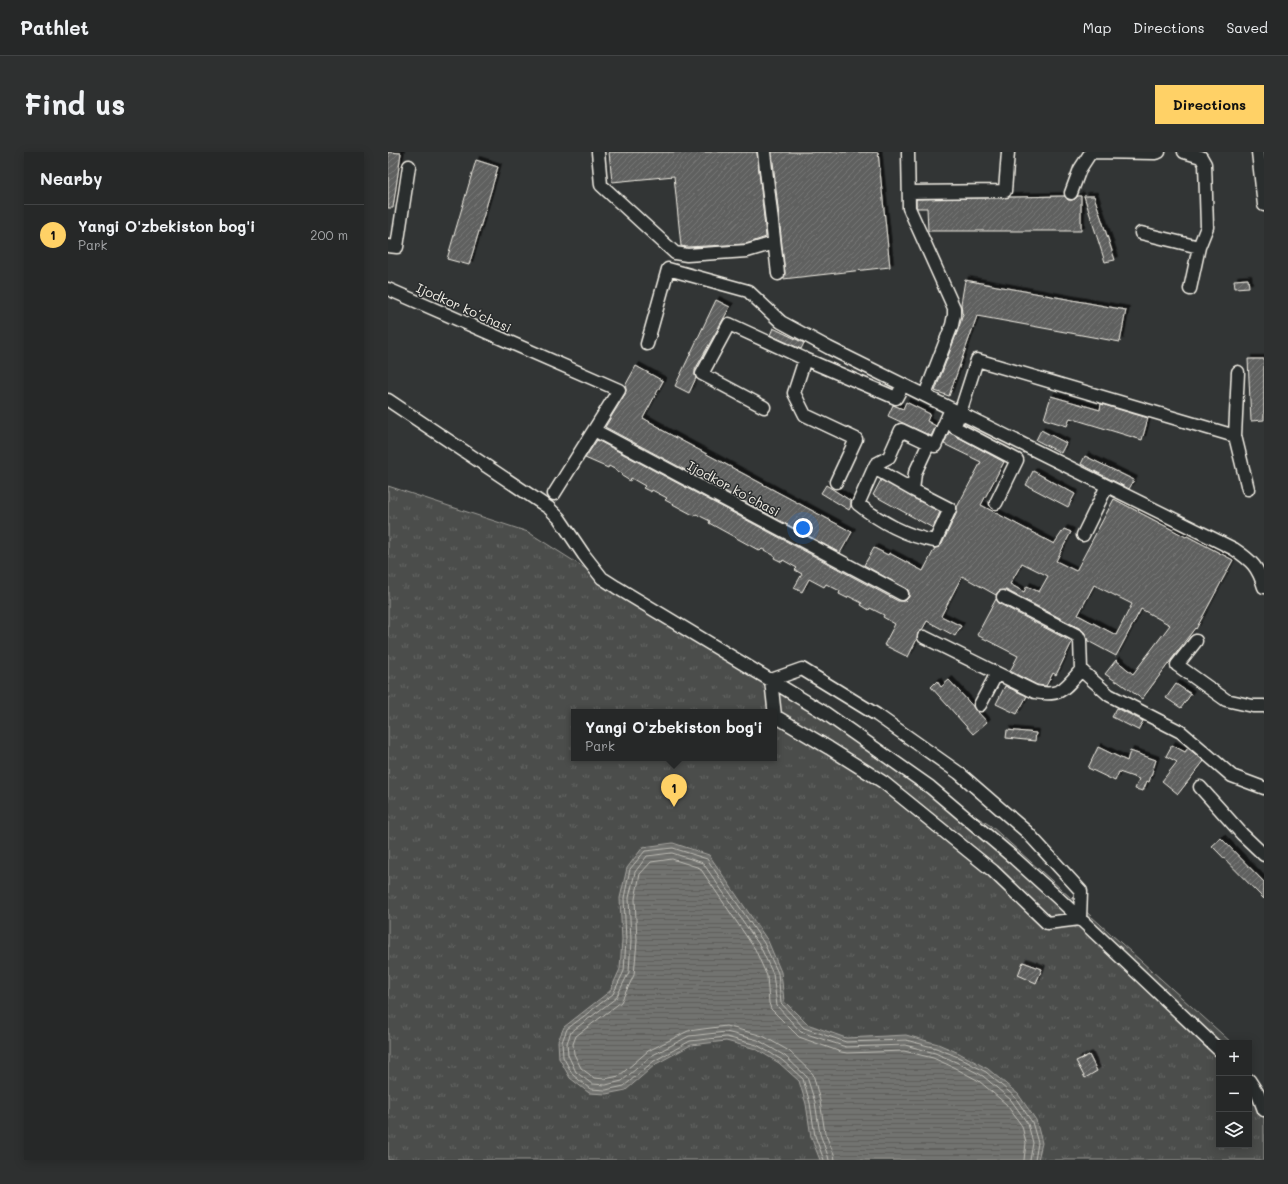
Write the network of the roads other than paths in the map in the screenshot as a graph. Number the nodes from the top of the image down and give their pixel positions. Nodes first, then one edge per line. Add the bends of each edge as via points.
1 (598, 152) edge
2 (764, 152) edge
3 (908, 152) edge
4 (1008, 152) edge
5 (1091, 152) edge
6 (1159, 152) edge
7 (1184, 152) edge
8 (1258, 152) edge
9 (409, 166) dead end
10 (909, 192) junction
11 (1071, 193) dead end
12 (1264, 206) edge
13 (1141, 233) dead end
14 (774, 243) junction
15 (388, 246) edge
16 (1199, 247) junction
17 (778, 274) dead end
18 (1190, 289) dead end
19 (388, 290) edge
20 (647, 344) dead end
21 (806, 359) junction
22 (1238, 372) dead end
23 (903, 385) junction
24 (925, 396) junction
25 (388, 400) edge
26 (764, 406) dead end
27 (956, 411) junction
28 (594, 430) junction
29 (1236, 436) junction
30 (929, 443) junction
31 (874, 468) junction
32 (836, 482) dead end
33 (1107, 486) junction
34 (1248, 488) dead end
35 (913, 490) junction
36 (554, 494) dead end
37 (996, 503) dead end
38 (1082, 535) dead end
39 (1264, 587) edge
40 (902, 594) dead end
41 (1003, 597) dead end
42 (924, 637) dead end
43 (1196, 641) dead end
44 (1081, 670) junction
45 (997, 673) junction
46 (771, 680) junction
47 (980, 705) dead end
48 (1264, 706) edge
49 (774, 709) edge
50 (777, 717) edge
51 (1200, 787) dead end
52 (1264, 788) edge
53 (1264, 855) edge
54 (1080, 919) junction
55 (1216, 1047) edge
56 (1252, 1085) edge
57 (1264, 1110) edge

1 - 14 street via 601,185 675,253 687,255 747,251
2 - 14 street
3 - 10 street
4 - 10 street via 1005,191
5 - 6 street
5 - 11 street via 1080,169
7 - 16 street via 1201,157 1205,164 1207,227
8 - 12 street
9 - 15 street via 397,247
10 - 24 street via 909,208 954,308 952,325
13 - 16 street
14 - 17 street
16 - 18 street
19 - 28 street, Ijodkor koʻchasi via 619,390
20 - 23 street via 668,269 748,291 781,322
21 - 23 street via 896,398
21 - 26 street via 729,324 702,374
21 - 32 street via 794,393 805,415 856,439
22 - 29 street
23 - 24 street
24 - 27 street
25 - 46 street via 549,508 560,518 602,578
27 - 29 street via 977,360
27 - 30 street via 935,446
27 - 33 street
27 - 37 street via 954,427 1017,460
28 - 36 street, Ijodkor koʻchasi
28 - 40 street, Ijodkor koʻchasi
29 - 34 street
30 - 31 street via 901,430 889,457 876,464
30 - 35 street via 915,473
31 - 35 street
31 - 35 street via 858,504 871,515 894,521 923,539 935,541 950,509
33 - 38 street
33 - 39 street via 1250,559 1260,574
41 - 44 street via 1078,636
42 - 45 street
43 - 48 street via 1177,665 1226,700
44 - 45 street via 1061,692 1047,694 1035,692
44 - 52 street via 1109,695 1181,732 1232,776
45 - 47 street
46 - 49 street
46 - 54 street via 825,713 930,787 1015,859
46 - 54 street via 802,669 877,715 959,773 1027,832 1081,891
50 - 54 street via 883,782 993,871 1047,923
51 - 53 street via 1238,837
54 - 55 street
56 - 57 street

